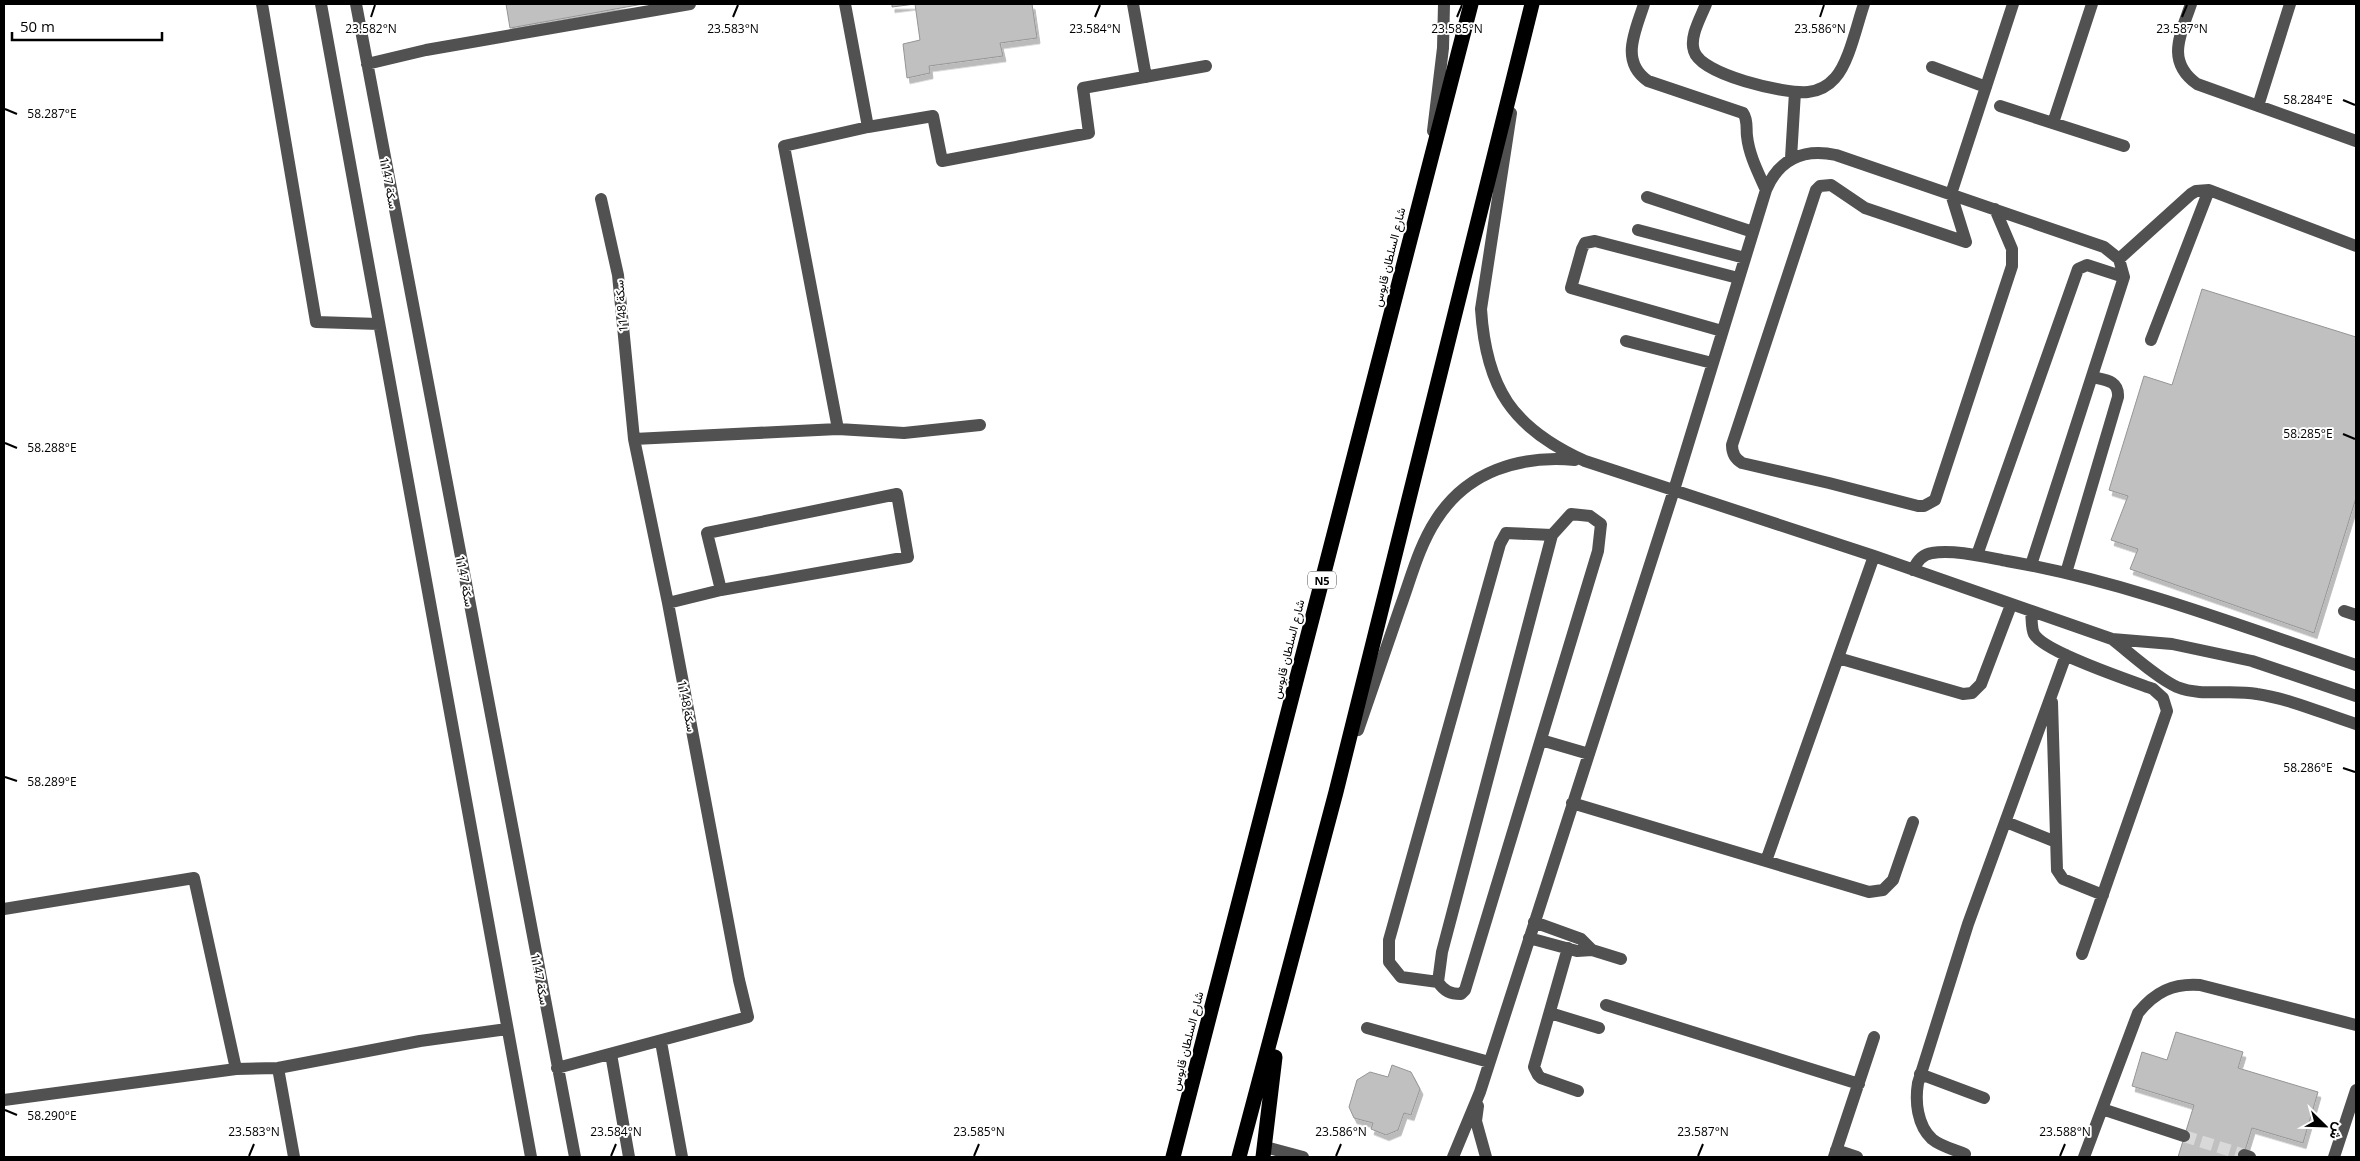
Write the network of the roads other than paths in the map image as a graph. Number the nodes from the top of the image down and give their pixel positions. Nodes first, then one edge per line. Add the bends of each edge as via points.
1 (262, 4) edge
2 (321, 4) edge
3 (356, 4) edge
4 (690, 4) edge
5 (845, 4) edge
6 (1133, 4) edge
7 (1444, 4) edge
8 (1471, 4) edge
9 (1532, 4) edge
10 (1644, 4) edge
11 (1706, 4) edge
12 (1864, 4) edge
13 (2013, 4) edge
14 (2092, 4) edge
15 (2191, 4) edge
16 (2290, 4) edge
17 (670, 6) edge
18 (1522, 46) junction
19 (367, 64) junction
20 (1206, 66) dead end
21 (1932, 67) dead end
22 (1146, 77) junction
23 (1986, 87) junction
24 (1795, 92) junction
25 (2000, 106) dead end
26 (2258, 106) junction
27 (2053, 123) junction
28 (868, 127) junction
29 (2356, 141) edge
30 (2124, 146) dead end
31 (1791, 158) junction
32 (1428, 166) junction
33 (1766, 190) junction
34 (2209, 190) junction
35 (1951, 194) junction
36 (1647, 197) dead end
37 (601, 199) dead end
38 (1995, 209) junction
39 (1638, 230) dead end
40 (1753, 232) junction
41 (2356, 246) edge
42 (1745, 258) junction
43 (2119, 259) junction
44 (2124, 277) junction
45 (1738, 278) junction
46 (379, 324) junction
47 (1722, 331) junction
48 (2151, 340) dead end
49 (1626, 341) dead end
50 (1712, 363) junction
51 (2092, 377) junction
52 (980, 425) dead end
53 (838, 429) junction
54 (634, 440) junction
55 (1584, 461) junction
56 (1674, 490) junction
57 (1552, 535) junction
58 (1977, 555) junction
59 (1874, 556) junction
60 (2031, 565) junction
61 (1913, 570) junction
62 (2066, 573) junction
63 (721, 590) junction
64 (668, 603) junction
65 (2011, 605) junction
66 (2031, 611) junction
67 (2344, 611) dead end
68 (2356, 615) edge
69 (2112, 639) junction
70 (2066, 655) junction
71 (1838, 658) junction
72 (2356, 664) edge
73 (2052, 696) junction
74 (2356, 696) edge
75 (2356, 724) edge
76 (1541, 740) junction
77 (1589, 754) junction
78 (1336, 792) junction
79 (1572, 804) junction
80 (1913, 822) dead end
81 (2006, 822) junction
82 (2056, 842) junction
83 (1766, 861) junction
84 (2104, 895) junction
85 (4, 909) edge
86 (1534, 922) junction
87 (1529, 938) junction
88 (1568, 948) junction
89 (1592, 950) junction
90 (2082, 954) dead end
91 (1621, 959) dead end
92 (1438, 982) junction
93 (1606, 1006) dead end
94 (1280, 1009) junction
95 (1550, 1013) junction
96 (2356, 1025) edge
97 (507, 1028) junction
98 (1367, 1028) dead end
99 (1599, 1028) dead end
100 (1874, 1038) dead end
101 (661, 1042) junction
102 (611, 1054) junction
103 (1489, 1062) junction
104 (278, 1068) junction
105 (557, 1068) junction
106 (236, 1069) junction
107 (1920, 1074) junction
108 (1859, 1084) junction
109 (2356, 1090) edge
110 (1578, 1091) dead end
111 (1480, 1092) junction
112 (1984, 1098) dead end
113 (4, 1100) edge
114 (2102, 1109) junction
115 (2184, 1136) tunnel mouth
116 (1264, 1152) edge
117 (1835, 1154) edge
118 (1965, 1154) dead end
119 (294, 1157) edge
120 (531, 1157) edge
121 (575, 1157) edge
122 (628, 1157) edge
123 (682, 1157) edge
124 (1173, 1157) edge
125 (1239, 1157) edge
126 (1303, 1157) edge
127 (1453, 1157) edge
128 (1486, 1157) edge
129 (1857, 1157) edge
130 (2084, 1157) edge
131 (2334, 1157) edge

1 - 46 street via 316,322
2 - 46 street
3 - 19 street, سكة 1147
4 - 17 street
5 - 28 street
6 - 22 street
7 - 32 street via 1443,48
8 - 32 highway, شارع السلطان قابوس / N5
9 - 18 highway
10 - 33 street via 1631,47 1637,72 1648,80 1743,112 1751,156
11 - 24 street via 1692,43 1699,61 1754,84
12 - 24 street via 1843,65 1835,78 1817,90
13 - 23 street
14 - 27 street
15 - 26 street via 2177,49 2184,72 2197,84
16 - 26 street
17 - 19 street via 426,50
18 - 55 street via 1481,309 1483,342 1491,373 1507,402 1528,428 1554,447
18 - 78 highway
19 - 105 street, سكة 1147
20 - 22 street
21 - 23 street
22 - 28 street via 1083,88 1089,133 942,161 933,116
23 - 35 street
24 - 31 street
25 - 27 street
26 - 29 street
27 - 30 street
28 - 53 street via 784,146
31 - 33 street via 1779,168
31 - 35 street via 1806,153 1836,155
32 - 124 highway, شارع السلطان قابوس / N5
33 - 40 street
34 - 41 street
34 - 43 street via 2191,194
34 - 48 street
35 - 38 street
35 - 38 street via 1966,242 1864,208 1830,185 1820,186 1813,194 1733,439 1732,450 1737,460 1918,506 1930,504 1938,494 2012,266 2012,249
36 - 40 street
37 - 54 street, سكة 1148 via 618,275
38 - 43 street via 2104,248
39 - 42 street
40 - 42 street
42 - 45 street
43 - 44 street
44 - 51 street
44 - 58 street via 2087,265 2078,269
45 - 47 street
45 - 47 street via 1595,241 1585,243 1570,288
46 - 97 street
47 - 50 street
49 - 50 street
50 - 56 street
51 - 60 street
51 - 62 street via 2112,382 2118,397
52 - 53 street via 904,433
53 - 54 street
54 - 64 street, سكة 1148
55 - 56 street
55 - 78 street via 1551,458 1517,462 1486,474 1458,493 1436,519 1421,549
56 - 59 street
56 - 77 street
57 - 76 street via 1571,514 1590,516 1602,524 1598,551
57 - 92 street via 1442,952
57 - 92 street via 1506,533 1500,544 1389,940 1389,962 1401,977
58 - 60 street
58 - 61 street via 1932,553 1920,558
59 - 61 street
59 - 71 street
60 - 62 street
61 - 65 street
62 - 72 street via 2124,586
63 - 63 street via 908,557 897,494 707,533
63 - 64 street
64 - 101 street, سكة 1148 via 748,1017
65 - 66 street
65 - 71 street via 1980,684 1972,693 1963,694
66 - 69 street
66 - 70 street via 2034,635
67 - 68 street
69 - 74 street via 2172,644 2252,661
69 - 75 street via 2158,676 2186,690 2269,696
70 - 73 street
70 - 84 street via 2153,690 2163,698 2167,711
71 - 83 street
73 - 81 street
73 - 82 street
76 - 77 street
76 - 92 street via 1465,990 1461,994 1453,994 1442,989
77 - 79 street
78 - 94 highway
79 - 83 street
79 - 86 street
80 - 83 street via 1893,880 1889,886 1876,892
81 - 82 street
81 - 107 street via 1968,924
82 - 84 street via 2059,875
84 - 90 street
85 - 106 street via 194,878
86 - 87 street
86 - 89 street via 1581,939
87 - 88 street
87 - 103 street
88 - 89 street
88 - 95 street
89 - 91 street
93 - 108 street
94 - 116 highway
94 - 125 highway
95 - 99 street
95 - 110 street via 1535,1071 1541,1078
96 - 114 street via 2200,985 2176,986 2154,995 2138,1013
97 - 104 street
97 - 120 street
98 - 103 street
100 - 108 street
101 - 102 street, سكة 1148
101 - 123 street
102 - 105 street, سكة 1148
102 - 122 street
103 - 111 street
104 - 106 street
104 - 119 street
105 - 121 street, سكة 1147
106 - 113 street
107 - 112 street
107 - 118 street via 1917,1100 1923,1125 1933,1140
108 - 117 street
109 - 131 street
111 - 127 street
111 - 128 street via 1476,1121
114 - 115 street
114 - 130 street
116 - 126 street
117 - 129 street

